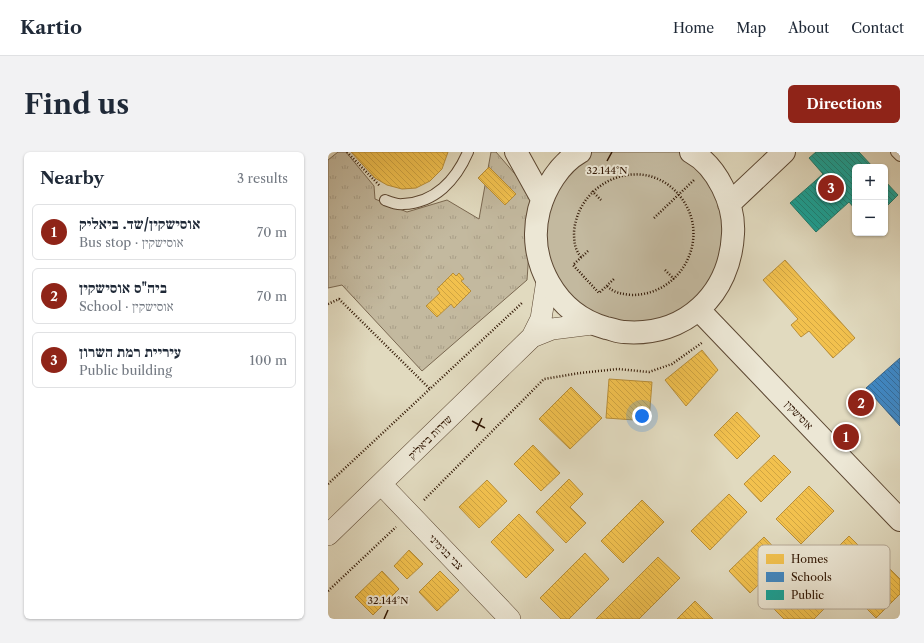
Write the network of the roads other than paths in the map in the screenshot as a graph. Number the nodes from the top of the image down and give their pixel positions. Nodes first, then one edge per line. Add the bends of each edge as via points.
1 (468, 152) edge
2 (516, 152) edge
3 (580, 152) edge
4 (784, 152) edge
5 (896, 152) edge
6 (698, 156) edge
7 (900, 156) edge
8 (542, 199) junction
9 (385, 200) road end
10 (729, 204) junction
11 (547, 280) junction
12 (699, 310) junction
13 (592, 324) junction
14 (532, 337) junction
15 (382, 485) junction
16 (900, 520) edge
17 (330, 528) edge
18 (510, 619) edge

1 - 9 lane via 446,187 428,200 402,205
2 - 8 street
3 - 8 street via 555,175
4 - 10 street
5 - 7 lane
6 - 10 street via 722,186
8 - 11 street via 536,219 536,240 539,261
10 - 12 street via 734,228 732,253 724,276
11 - 13 street via 565,305
11 - 14 street, שדרות ביאליק via 540,318
12 - 13 street via 656,331 623,332
12 - 16 street, אוסישקין
13 - 14 street, שדרות ביאליק via 552,329
14 - 15 street, שדרות ביאליק
15 - 17 street, שדרות ביאליק
15 - 18 street, צבי בנימיני

